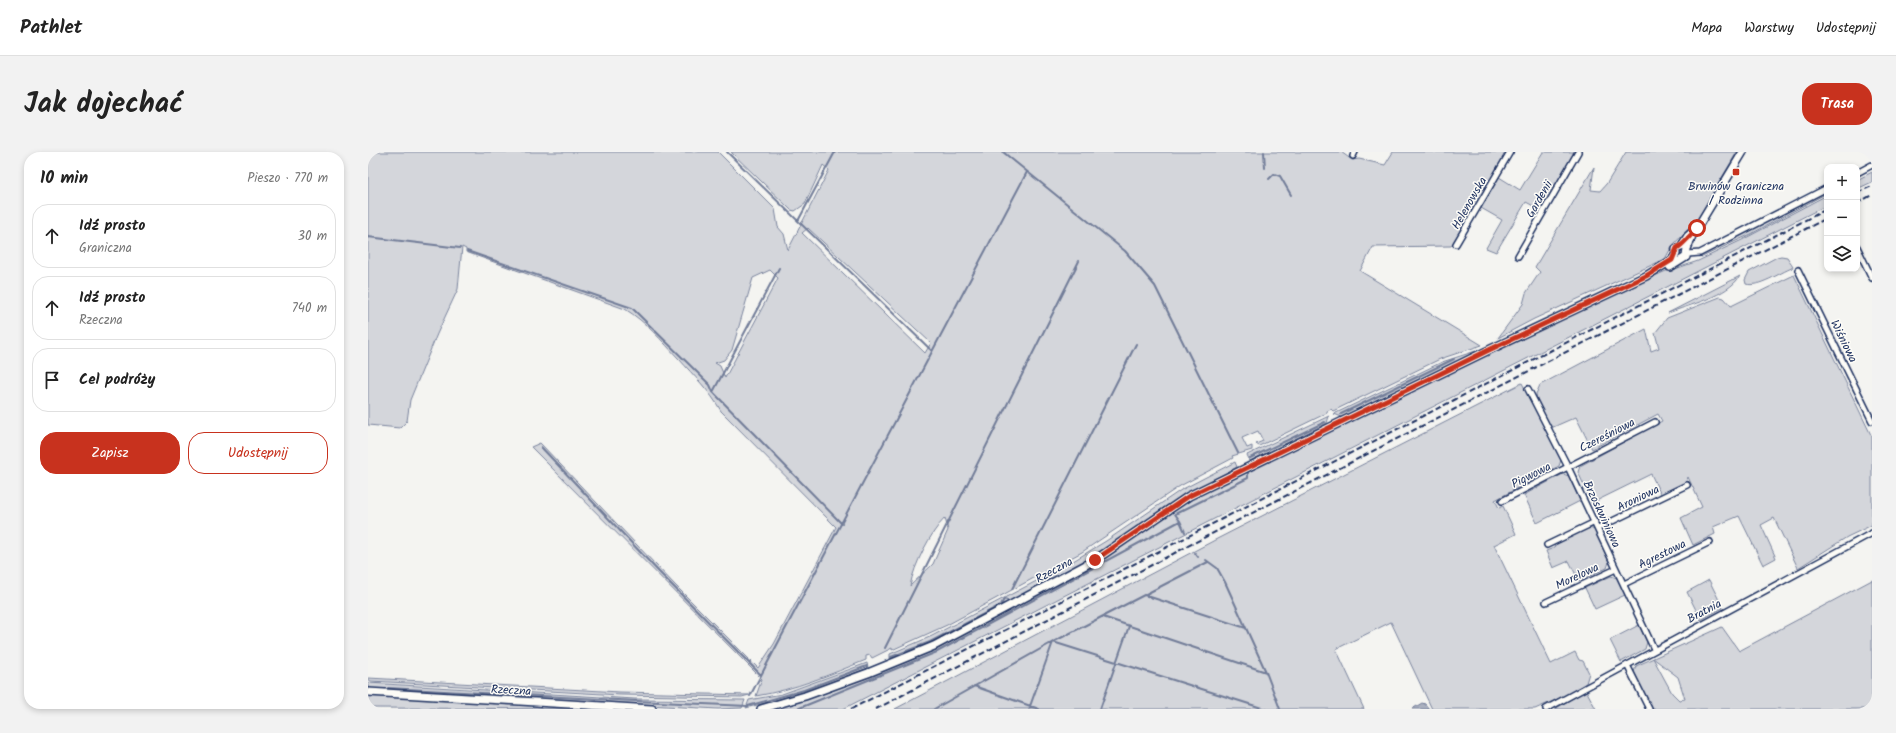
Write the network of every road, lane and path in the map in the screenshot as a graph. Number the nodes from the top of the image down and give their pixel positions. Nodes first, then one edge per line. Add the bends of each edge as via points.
1 (1510, 152) edge
2 (1578, 152) edge
3 (1743, 152) edge
4 (1872, 165) edge
5 (1860, 171) edge
6 (1824, 190) edge
7 (1456, 244) dead end
8 (1685, 250) junction
9 (1860, 253) edge
10 (1518, 256) dead end
11 (1679, 256) junction
12 (1798, 270) dead end
13 (1872, 278) edge
14 (1528, 389) dead end
15 (1872, 421) edge
16 (1655, 422) dead end
17 (1568, 466) junction
18 (1687, 485) dead end
19 (1502, 501) dead end
20 (1595, 522) junction
21 (1598, 528) junction
22 (1872, 533) edge
23 (1710, 542) dead end
24 (1547, 546) dead end
25 (1616, 569) junction
26 (1624, 584) junction
27 (1546, 602) dead end
28 (1654, 649) junction
29 (1628, 665) junction
30 (368, 692) edge
31 (652, 709) edge
32 (761, 709) edge
33 (1546, 709) edge
34 (1649, 709) edge

1 - 7 street, Helenowska
2 - 10 street, Gardenii
3 - 8 street
4 - 5 street
6 - 8 street via 1700,253
8 - 11 street, Rzeczna via 1685,258
8 - 11 street via 1676,250
9 - 13 street
11 - 32 street, Rzeczna via 1659,273 1646,276 1452,367 1189,496 1095,560 934,646 861,675
12 - 15 street, Wiśniowa
14 - 17 street, Brzoskwiniowa
16 - 17 street, Czereśniowa
17 - 19 street, Pigwowa
17 - 20 street, Brzoskwiniowa
18 - 21 street, Aroniowa
20 - 21 street, Brzoskwiniowa
20 - 24 street
21 - 25 street, Brzoskwiniowa
22 - 28 street, Bratnia
23 - 26 street, Agrestowa
25 - 26 street, Brzoskwiniowa
25 - 27 street, Morelowa
26 - 28 street, Brzoskwiniowa
28 - 29 street, Bratnia
29 - 33 street, Bratnia
29 - 34 street
30 - 31 street, Rzeczna

